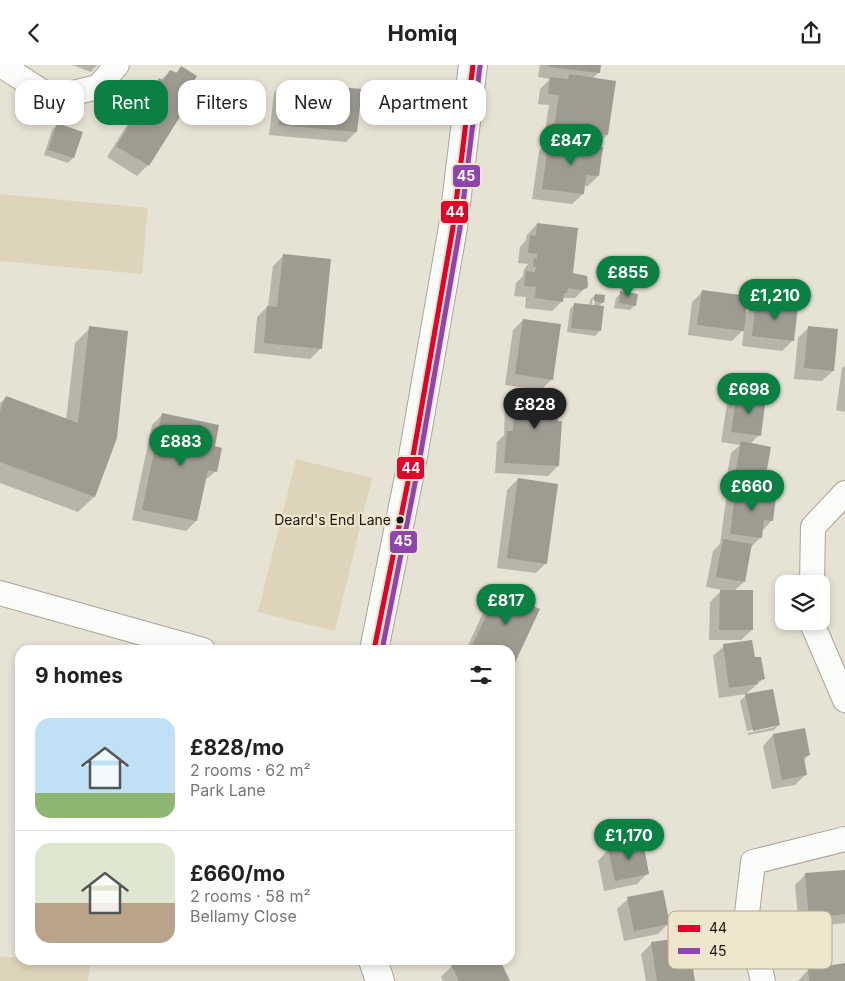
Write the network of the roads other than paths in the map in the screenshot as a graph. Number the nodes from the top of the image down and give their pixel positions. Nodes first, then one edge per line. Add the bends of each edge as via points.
1 (1, 65) edge
2 (117, 65) edge
3 (473, 65) edge
4 (845, 493) edge
5 (812, 575) edge
6 (0, 593) edge
7 (815, 630) edge
8 (185, 645) edge
9 (375, 645) edge
10 (845, 700) edge
11 (845, 839) edge
12 (747, 911) edge
13 (375, 965) edge
14 (380, 981) edge

1 - 2 street via 52,97 98,87
3 - 9 street via 453,227 412,462
4 - 5 street via 813,527
6 - 8 street
7 - 10 street
11 - 12 street via 753,862
13 - 14 street

